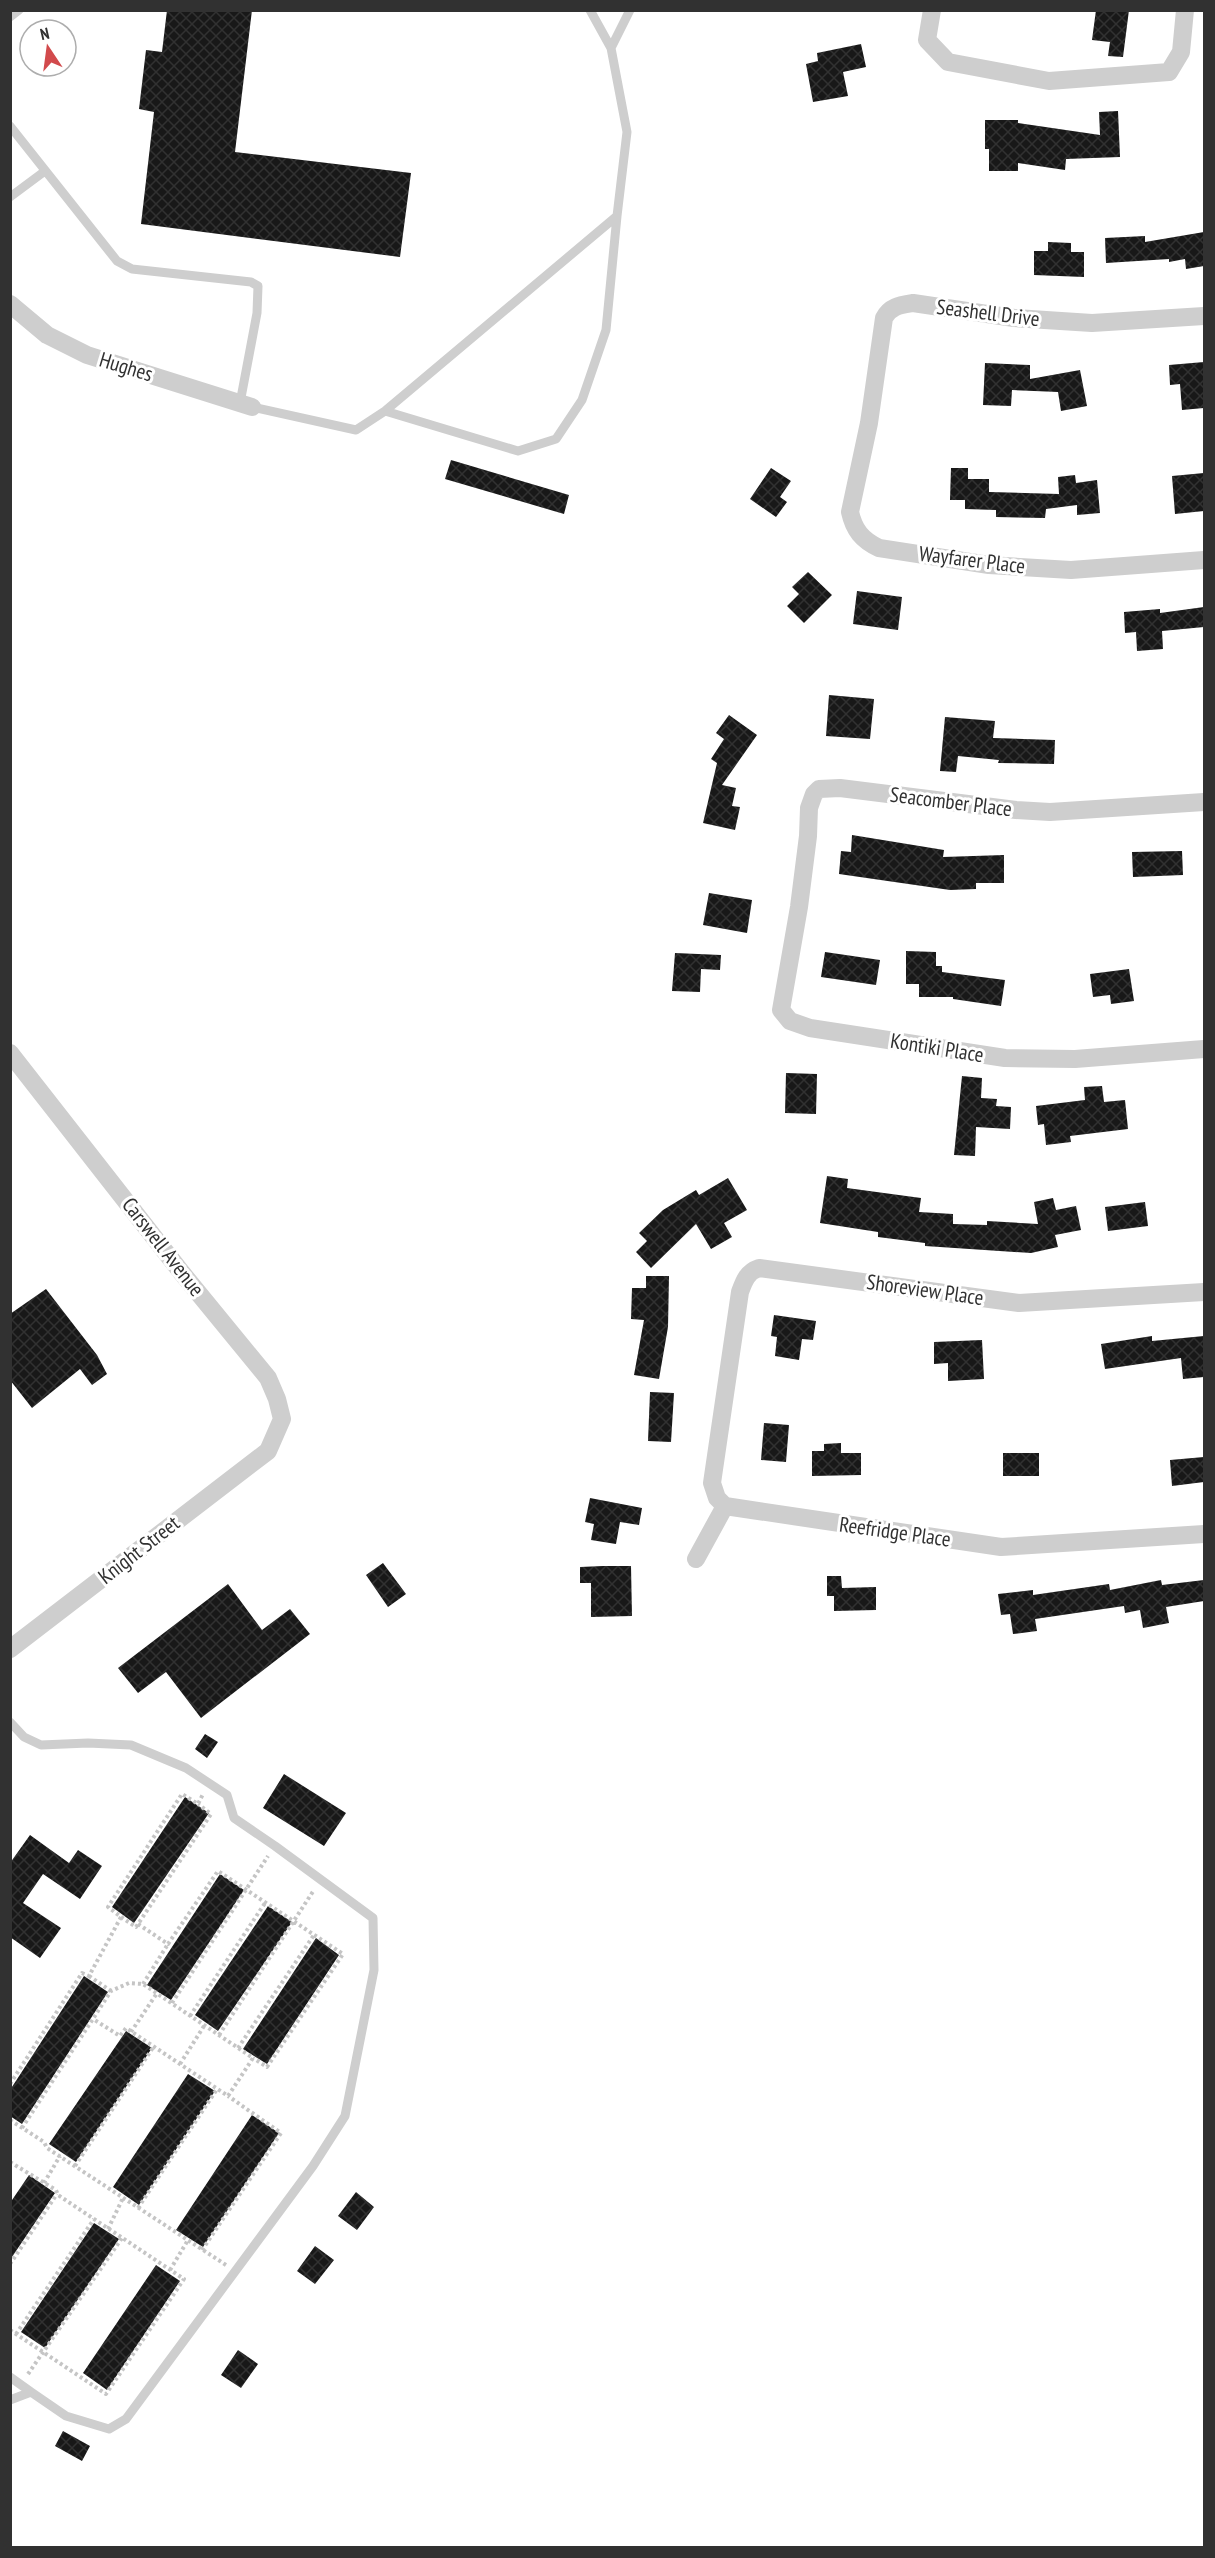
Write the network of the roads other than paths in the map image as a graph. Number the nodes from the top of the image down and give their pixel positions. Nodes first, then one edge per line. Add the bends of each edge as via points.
1 (19, 10) edge
2 (590, 10) edge
3 (630, 10) edge
4 (932, 10) edge
5 (1185, 10) edge
6 (10, 17) edge
7 (611, 48) junction
8 (10, 126) edge
9 (45, 171) junction
10 (10, 197) edge
11 (617, 216) junction
12 (10, 304) edge
13 (1204, 316) edge
14 (246, 405) junction
15 (385, 411) junction
16 (869, 423) joint
17 (1204, 560) edge
18 (1204, 802) edge
19 (799, 907) joint
20 (1204, 1049) edge
21 (10, 1053) edge
22 (1204, 1292) edge
23 (268, 1451) joint
24 (725, 1506) junction
25 (1204, 1534) edge
26 (696, 1559) dead end
27 (10, 1649) edge
28 (10, 1722) edge
29 (10, 2377) edge
30 (32, 2392) junction
31 (10, 2400) edge

1 - 6 lane
2 - 7 lane
3 - 7 lane
4 - 5 street via 927,40 948,62 1049,81 1169,72 1181,52
7 - 11 lane via 627,132
8 - 9 lane
9 - 10 lane
9 - 14 lane via 117,261 132,269 251,282 258,286
11 - 15 lane
11 - 15 lane via 606,330 582,400 556,439 518,451
12 - 14 street, Hughes via 46,335 87,355
13 - 16 street, Seashell Drive via 1092,323 1014,318 913,303 897,306 887,311 884,318
14 - 15 lane via 356,430
16 - 17 street, Wayfarer Place via 850,512 859,535 879,548 989,565 1071,570
18 - 19 street, Seacomber Place via 1050,812 840,788 819,789 809,808
19 - 20 street, Kontiki Place via 781,1010 790,1021 810,1028 1005,1058 1075,1059
21 - 23 street, Carswell Avenue via 268,1378 282,1419
22 - 24 street, Shoreview Place via 1019,1303 759,1268 752,1271 740,1292 712,1483 717,1498
23 - 27 street, Knight Street
24 - 25 street, Reefridge Place via 1001,1547
24 - 26 street
28 - 30 lane via 24,1737 41,1745 131,1745 186,1767 227,1795 234,1818 373,1918 374,1970 345,2116 313,2166 126,2419 109,2429 66,2416
29 - 30 lane
30 - 31 lane

